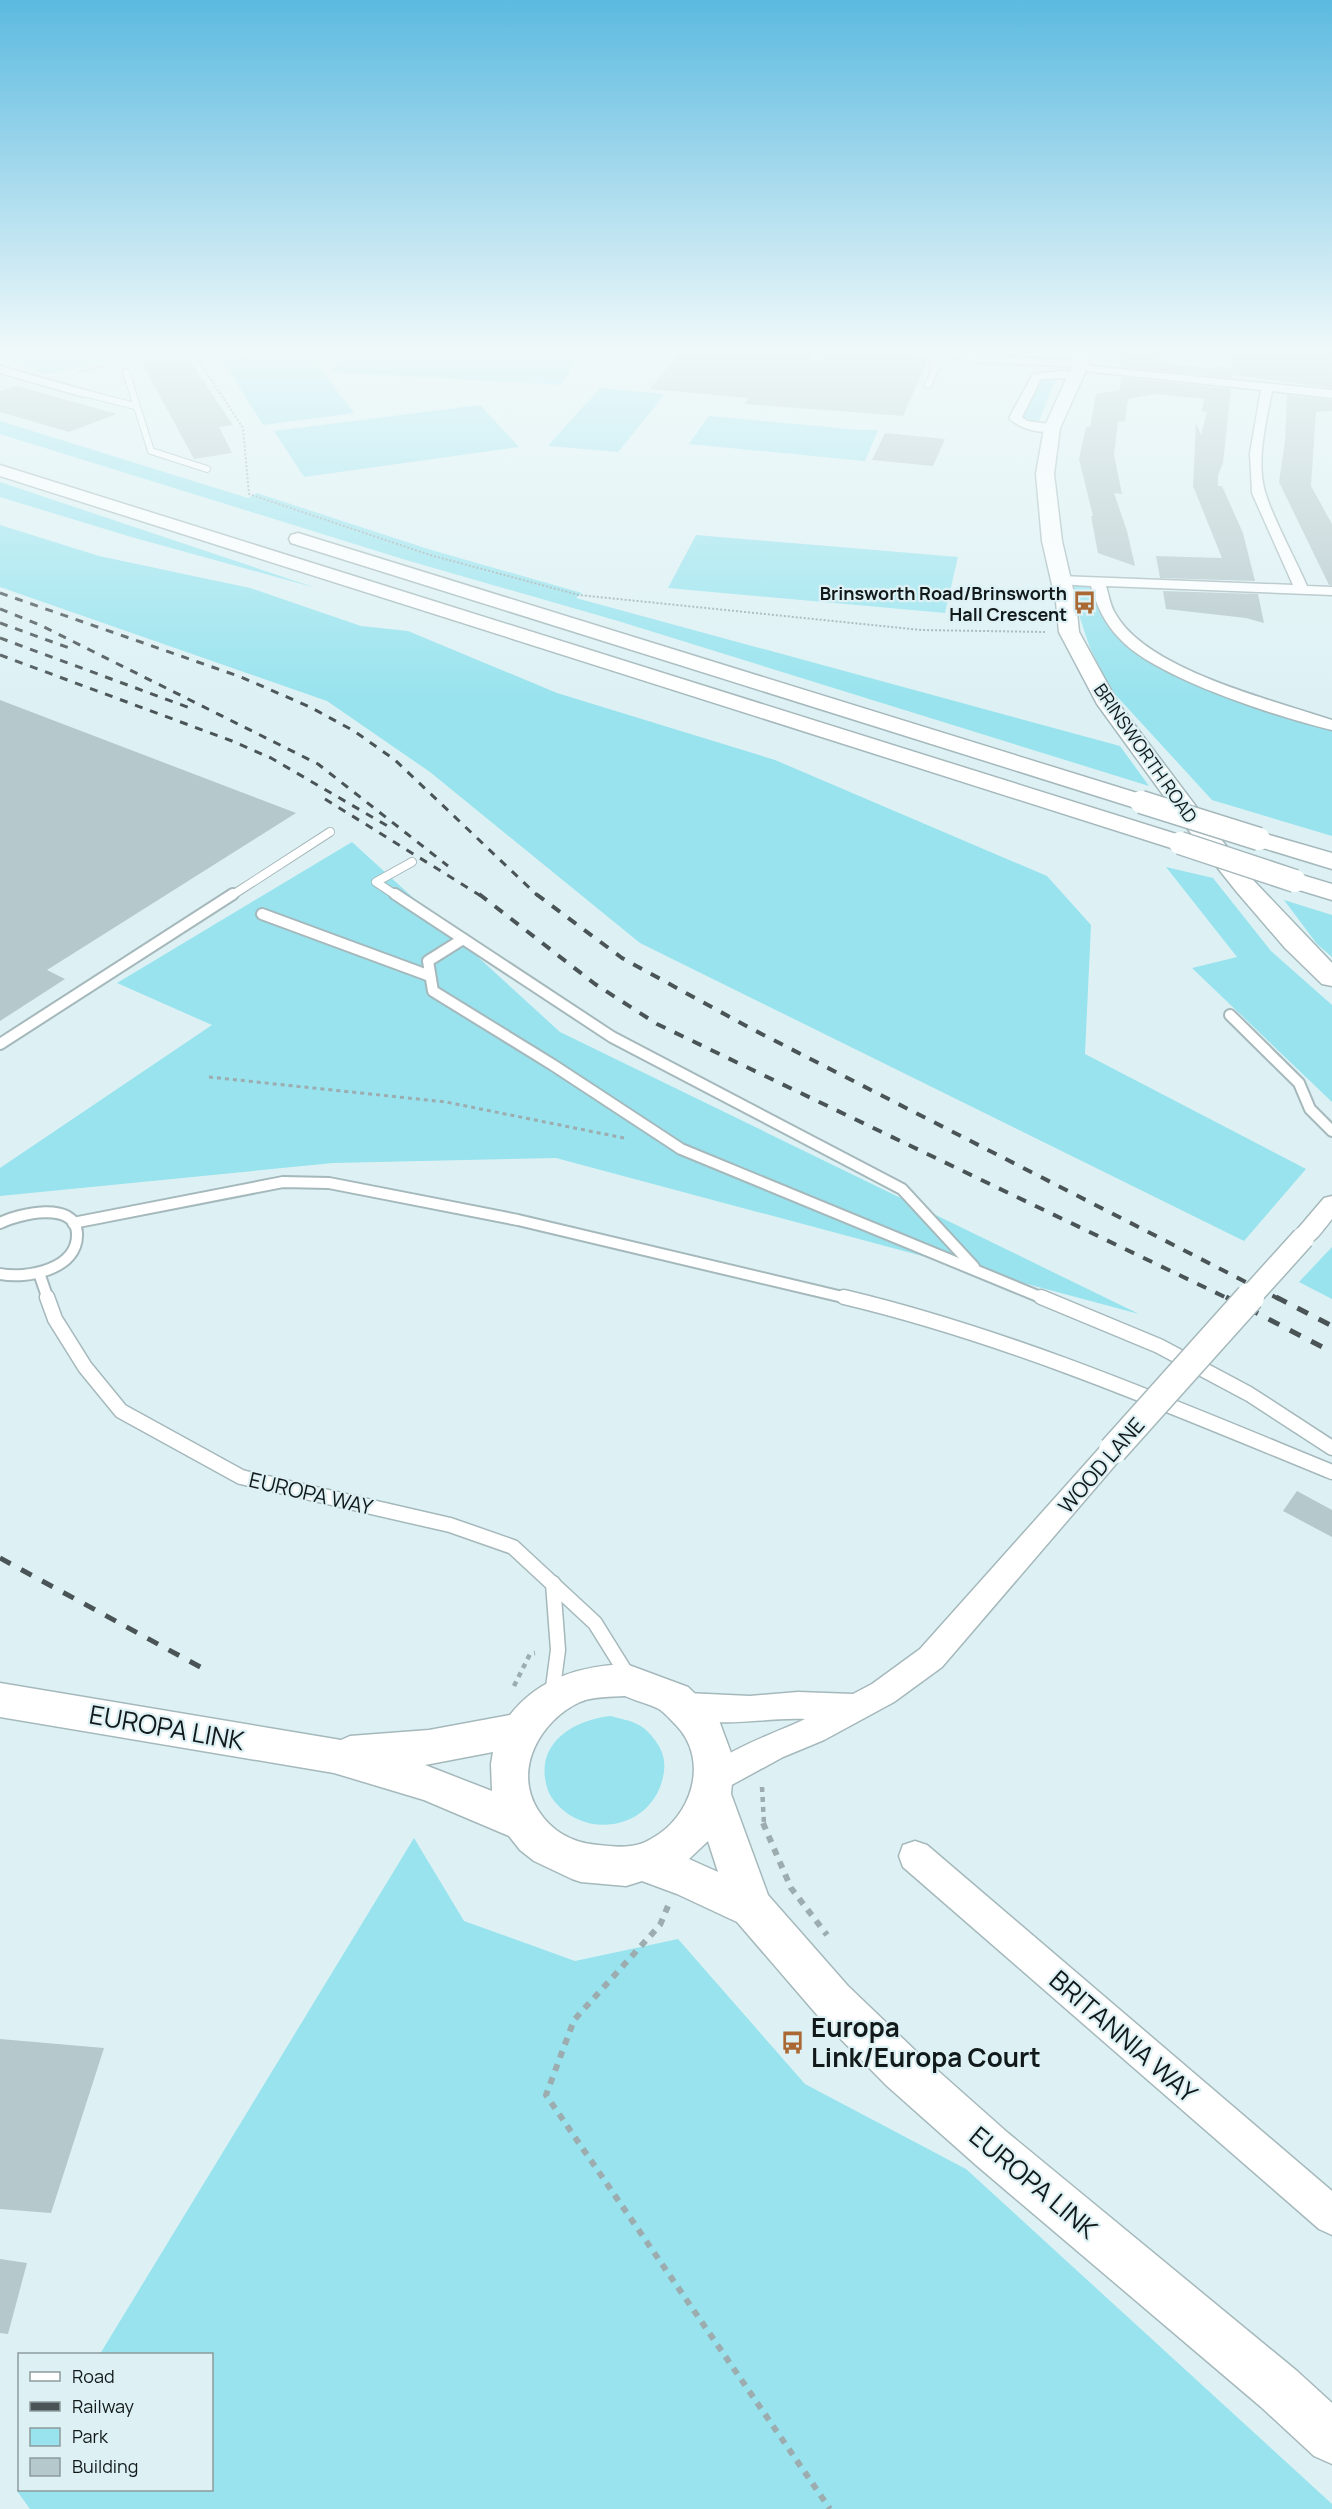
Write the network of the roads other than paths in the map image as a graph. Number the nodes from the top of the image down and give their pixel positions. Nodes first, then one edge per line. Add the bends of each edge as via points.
1 (198, 466) edge
2 (1046, 466) edge
3 (1255, 466) edge
4 (207, 469) dead end
5 (0, 470) edge
6 (274, 531) dead end
7 (1060, 580) junction
8 (1097, 581) junction
9 (1302, 590) junction
10 (1331, 592) edge
11 (1332, 725) edge
12 (330, 832) dead end
13 (1332, 861) edge
14 (412, 862) dead end
15 (1332, 892) edge
16 (262, 914) dead end
17 (463, 939) junction
18 (430, 976) junction
19 (1332, 978) edge
20 (1230, 1015) dead end
21 (0, 1044) edge
22 (1332, 1131) edge
23 (1332, 1204) edge
24 (0, 1223) edge
25 (73, 1223) junction
26 (978, 1271) junction
27 (39, 1273) junction
28 (0, 1274) edge
29 (1332, 1448) edge
30 (1332, 1472) edge
31 (553, 1583) junction
32 (631, 1681) junction
33 (552, 1699) junction
34 (0, 1700) edge
35 (686, 1706) junction
36 (855, 1707) junction
37 (522, 1730) junction
38 (334, 1755) junction
39 (714, 1788) junction
40 (524, 1823) junction
41 (915, 1856) dead end
42 (642, 1862) junction
43 (752, 1908) junction
44 (1332, 2216) edge
45 (1332, 2438) edge

1 - 4 lane
2 - 7 main road, BRINSWORTH ROAD via 1052,540
3 - 9 street via 1259,493
5 - 15 main road, bridge
6 - 13 main road, bridge
7 - 8 street
7 - 19 main road, BRINSWORTH ROAD via 1069,632 1108,704 1207,838 1281,926
8 - 9 street
8 - 11 street via 1109,616 1126,635 1170,668
9 - 10 street
12 - 21 lane
14 - 17 lane via 376,882
16 - 18 lane
17 - 18 lane via 428,961
17 - 26 lane via 612,1037 902,1189
18 - 26 lane via 433,991 681,1149
20 - 22 lane via 1299,1083 1310,1109
23 - 36 street, WOOD LANE, bridge via 931,1658 883,1693
24 - 25 lane via 34,1212 57,1214
25 - 27 lane via 77,1233 74,1249 64,1260
25 - 30 lane via 283,1182 329,1183 518,1220 906,1312 1119,1385
26 - 29 lane via 1159,1346 1249,1394
27 - 28 lane via 22,1277
27 - 31 lane, EUROPA WAY via 55,1319 85,1367 121,1411 241,1477 450,1526 513,1547
31 - 32 lane, EUROPA WAY via 595,1623
31 - 33 lane via 558,1650
32 - 33 street via 591,1682
32 - 35 street via 658,1688
33 - 37 street
34 - 38 street, EUROPA LINK
35 - 36 street, WOOD LANE
35 - 39 street via 710,1740 715,1760
36 - 39 street, WOOD LANE via 759,1755
37 - 38 street, EUROPA LINK via 429,1747
37 - 40 street via 509,1767 509,1789
38 - 40 street, EUROPA LINK via 429,1784
39 - 42 street via 702,1818 686,1837 666,1852
39 - 43 street, EUROPA LINK
40 - 42 street via 546,1846 591,1866 617,1867
41 - 44 street, BRITANNIA WAY
42 - 43 street, EUROPA LINK
43 - 45 street, EUROPA LINK via 833,2001 903,2070 1280,2389

